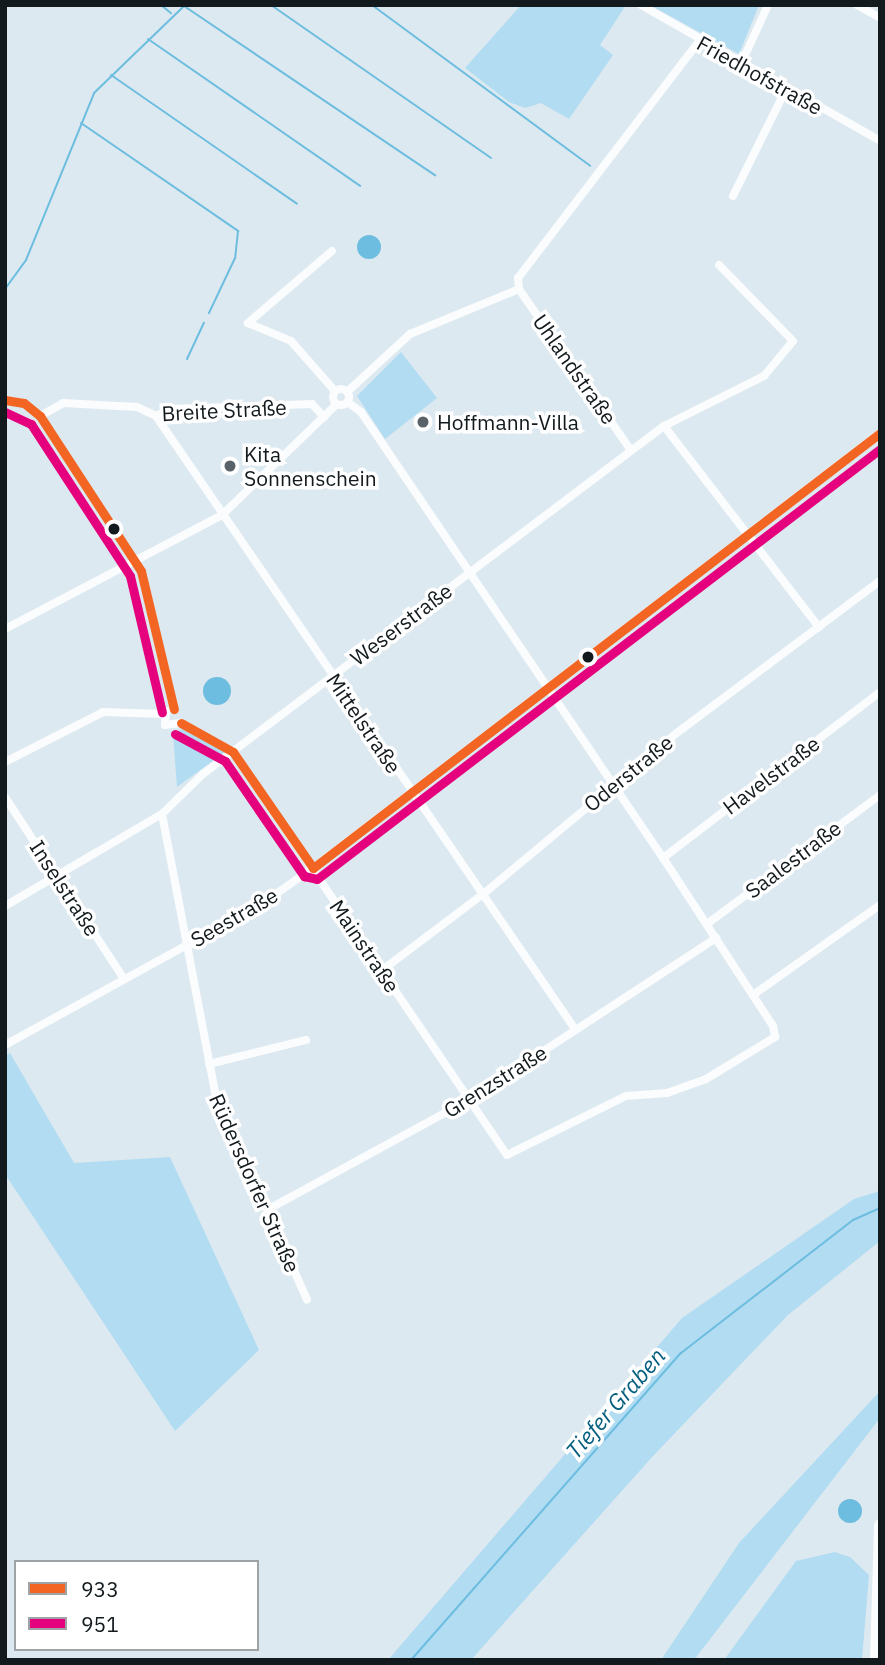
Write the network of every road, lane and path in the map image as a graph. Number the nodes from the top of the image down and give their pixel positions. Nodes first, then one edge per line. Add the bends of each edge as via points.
1 (641, 5) edge
2 (768, 5) edge
3 (857, 5) edge
4 (880, 18) edge
5 (699, 41) junction
6 (741, 64) junction
7 (786, 89) junction
8 (880, 141) edge
9 (733, 196) dead end
10 (332, 251) dead end
11 (719, 265) dead end
12 (519, 289) junction
13 (335, 391) junction
14 (347, 392) junction
15 (5, 400) edge
16 (347, 402) junction
17 (336, 404) junction
18 (40, 416) junction
19 (156, 416) junction
20 (324, 417) junction
21 (664, 426) junction
22 (880, 433) edge
23 (630, 449) junction
24 (222, 514) junction
25 (748, 534) junction
26 (135, 561) junction
27 (469, 572) junction
28 (880, 581) edge
29 (819, 627) junction
30 (5, 629) edge
31 (333, 676) junction
32 (546, 690) junction
33 (880, 692) edge
34 (174, 709) junction
35 (163, 714) junction
36 (181, 723) junction
37 (233, 752) junction
38 (5, 762) edge
39 (613, 786) junction
40 (411, 793) junction
41 (880, 795) edge
42 (5, 797) edge
43 (162, 814) junction
44 (663, 858) junction
45 (313, 868) junction
46 (58, 876) junction
47 (482, 895) junction
48 (880, 905) edge
49 (5, 906) edge
50 (707, 924) junction
51 (716, 938) junction
52 (190, 943) junction
53 (381, 971) junction
54 (124, 979) junction
55 (753, 995) junction
56 (575, 1029) junction
57 (306, 1040) dead end
58 (5, 1045) edge
59 (209, 1064) junction
60 (467, 1101) junction
61 (267, 1210) junction
62 (306, 1300) dead end
63 (880, 1525) edge
64 (876, 1660) edge

1 - 5 street, Friedhofstraße
2 - 6 street
3 - 4 street
5 - 6 street, Friedhofstraße
5 - 12 street via 518,278
6 - 7 street, Friedhofstraße
7 - 8 street, Friedhofstraße
7 - 9 street
10 - 13 street via 248,323 291,341
11 - 21 street, Weserstraße via 793,341 755,383
12 - 14 street via 410,334
12 - 23 street, Uhlandstraße
13 - 14 street
13 - 17 street
14 - 16 street
15 - 18 street via 24,404
16 - 17 street
16 - 27 street via 361,412
17 - 20 street
18 - 19 street, Breite Straße via 64,403 137,407
18 - 26 street
19 - 20 street, Breite Straße via 170,410 312,404
19 - 24 street, Mittelstraße
20 - 24 street
21 - 23 street, Weserstraße
21 - 25 street
22 - 25 street, Seestraße
23 - 27 street, Weserstraße
24 - 26 street
24 - 31 street, Mittelstraße via 251,548
25 - 29 street
25 - 32 street, Seestraße
26 - 30 street
26 - 34 street via 174,693
27 - 31 street, Weserstraße
27 - 32 street
28 - 29 street, Oderstraße
29 - 39 street, Oderstraße
31 - 37 street, Weserstraße
31 - 40 street, Mittelstraße
32 - 39 street
32 - 40 street, Seestraße
33 - 44 street, Havelstraße
34 - 35 street
34 - 36 street via 181,714
35 - 36 street, Mainstraße via 167,727
35 - 38 street via 103,712
36 - 37 street, Mainstraße
37 - 43 street, Weserstraße
37 - 45 street, Mainstraße
39 - 44 street
39 - 47 street, Oderstraße
40 - 45 street, Seestraße
40 - 47 street, Mittelstraße
41 - 50 street, Saalestraße
42 - 46 street, Inselstraße
43 - 46 street, Weserstraße
43 - 52 street, Rüdersdorfer Straße via 176,901
44 - 50 street
45 - 52 street, Seestraße
45 - 53 street, Mainstraße
46 - 49 street, Weserstraße
46 - 54 street, Inselstraße
47 - 53 street, Oderstraße
47 - 56 street, Mittelstraße
48 - 55 street
50 - 51 street
51 - 55 street
51 - 56 street, Grenzstraße
52 - 54 street, Seestraße
52 - 59 street, Rüdersdorfer Straße
53 - 60 street, Mainstraße
54 - 58 street, Seestraße
55 - 60 street, Mainstraße via 777,1033 706,1079 674,1091 626,1096 507,1155
56 - 60 street, Grenzstraße
57 - 59 street, Rüdersdorfer Straße
59 - 61 street, Rüdersdorfer Straße via 215,1092
60 - 61 street, Grenzstraße
61 - 62 street, Rüdersdorfer Straße
63 - 64 main road

